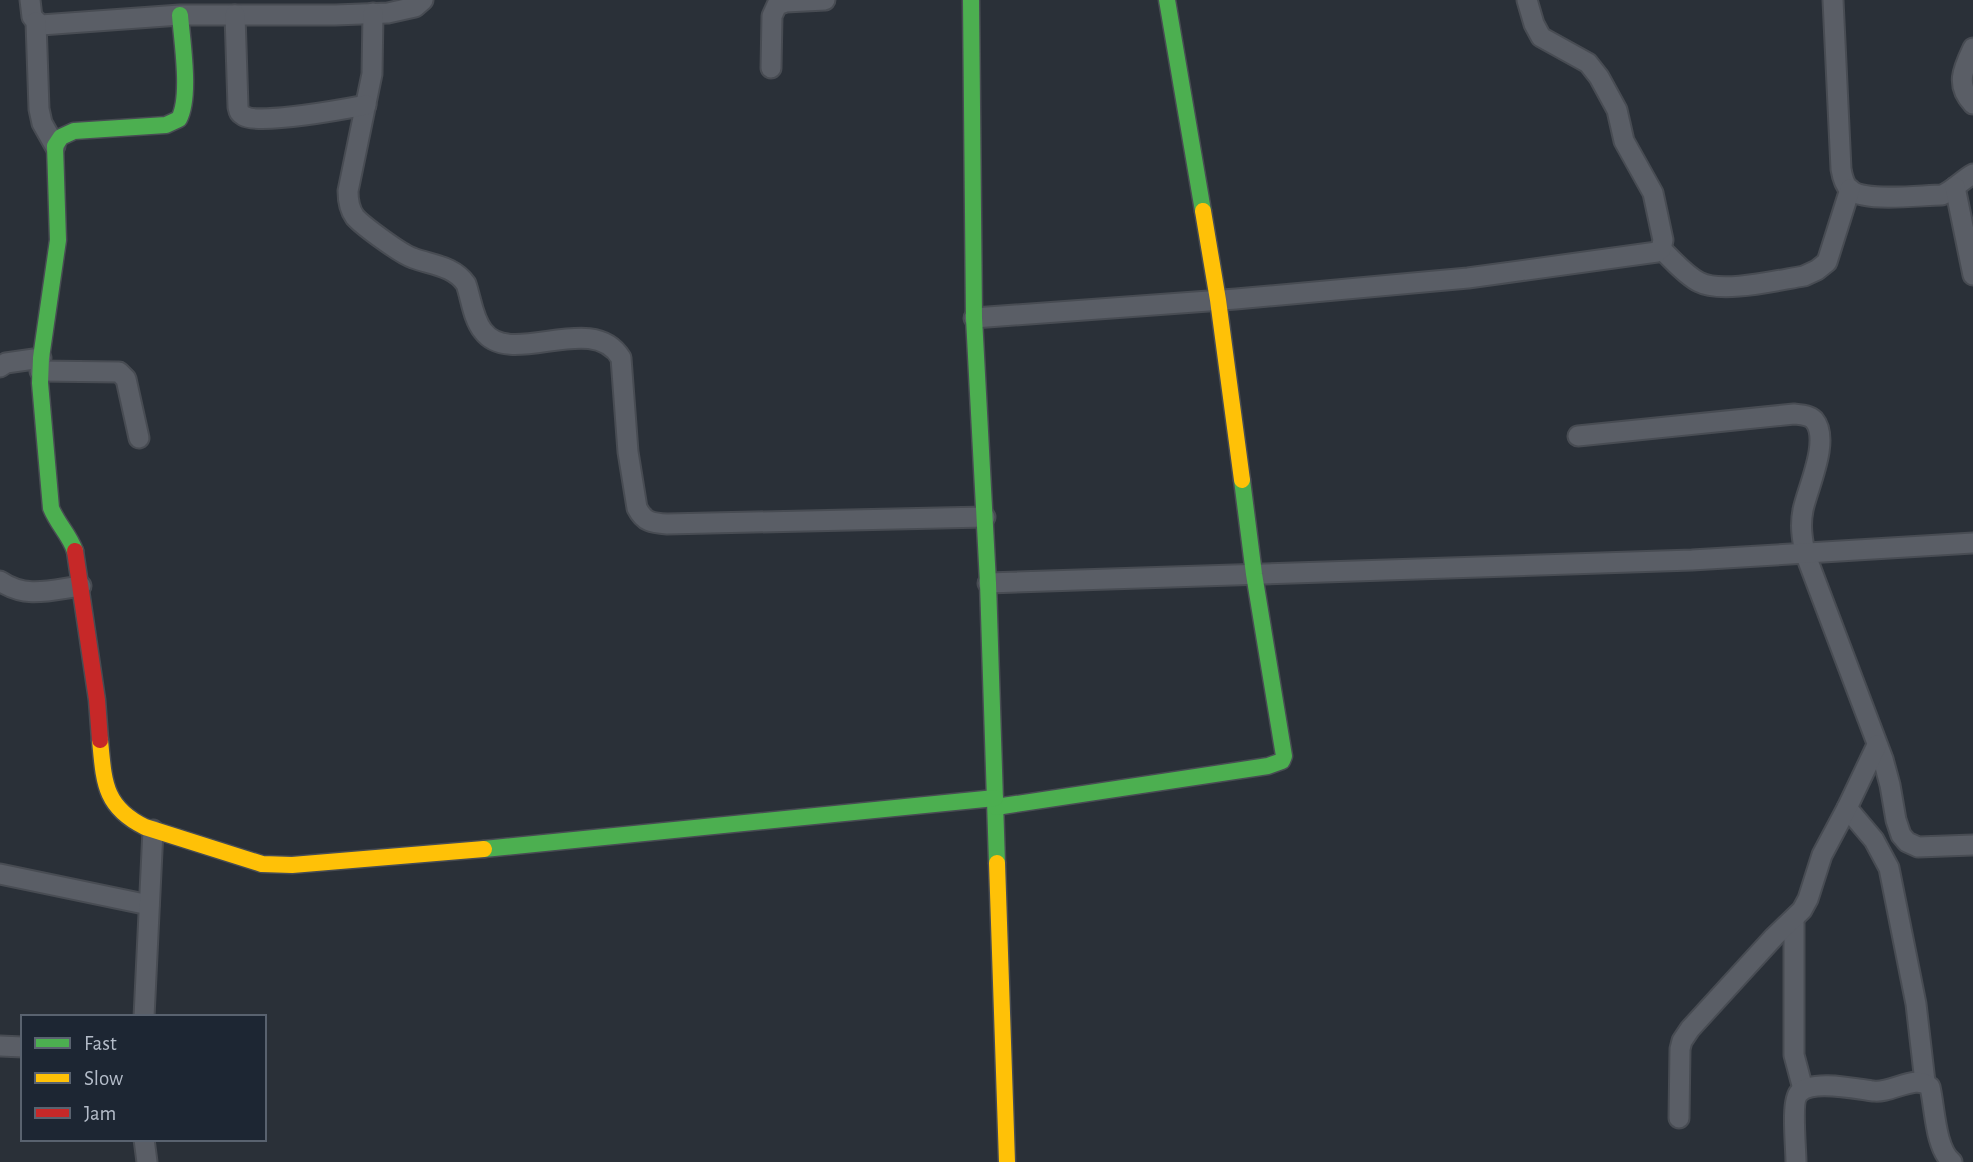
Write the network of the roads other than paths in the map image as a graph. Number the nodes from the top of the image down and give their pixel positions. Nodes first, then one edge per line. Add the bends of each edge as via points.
1 (30, 0) edge
2 (423, 0) edge
3 (825, 0) edge
4 (971, 0) edge
5 (1167, 0) edge
6 (1527, 0) edge
7 (1833, 0) edge
8 (373, 13) junction
9 (180, 15) junction
10 (235, 15) junction
11 (36, 22) junction
12 (1973, 48) edge
13 (771, 68) dead end
14 (1973, 104) edge
15 (366, 105) junction
16 (55, 146) junction
17 (1973, 174) edge
18 (1955, 187) junction
19 (1850, 189) junction
20 (1661, 249) junction
21 (1973, 275) edge
22 (1218, 300) junction
23 (974, 318) junction
24 (41, 365) junction
25 (0, 367) edge
26 (1578, 436) dead end
27 (139, 438) dead end
28 (985, 517) junction
29 (1973, 543) edge
30 (1805, 553) junction
31 (1254, 574) junction
32 (0, 581) edge
33 (988, 583) junction
34 (81, 586) junction
35 (1877, 744) junction
36 (995, 803) junction
37 (1847, 808) junction
38 (153, 830) junction
39 (1973, 845) edge
40 (0, 874) edge
41 (149, 905) junction
42 (1794, 919) junction
43 (144, 1015) edge
44 (0, 1046) edge
45 (21, 1047) edge
46 (1925, 1082) junction
47 (1803, 1089) junction
48 (1679, 1118) dead end
49 (144, 1141) edge
50 (147, 1162) edge
51 (1007, 1162) edge
52 (1796, 1162) edge
53 (1952, 1162) edge

1 - 11 street
2 - 8 street via 406,10
3 - 13 street via 777,5 772,16
4 - 23 street
5 - 22 street
6 - 20 street via 1541,37 1588,62 1617,110 1624,141 1653,194
7 - 19 street via 1841,169
8 - 10 street
8 - 15 street via 372,74
9 - 10 street
9 - 11 street
9 - 16 street via 181,117 166,125 75,131 61,137
10 - 15 street via 238,107 244,116 260,119
11 - 16 street via 39,109
12 - 14 street via 1961,79
15 - 28 street via 348,191 356,218 403,254 463,278 483,331 492,339 514,345 583,338 616,349 621,358 637,508 647,521
16 - 24 street via 58,240
17 - 18 street
18 - 19 street via 1942,195 1863,195
18 - 21 street
19 - 20 street via 1827,262 1804,276 1719,287 1702,284
20 - 22 street via 1468,278
22 - 23 street
22 - 31 street
23 - 28 street
24 - 25 street via 6,363
24 - 27 street via 119,372 126,379
24 - 34 street via 51,508 73,542
26 - 30 street via 1794,414 1813,419 1818,427 1819,455 1801,521
28 - 33 street
29 - 30 street
30 - 31 street
30 - 35 street
31 - 33 street
31 - 36 street via 1282,761
32 - 34 street via 26,592
33 - 36 street
34 - 38 street via 108,793 129,819
35 - 37 street
35 - 39 street via 1896,820 1907,842 1934,847
36 - 38 street via 292,865 262,864
36 - 51 street
37 - 42 street via 1822,855 1808,899
37 - 46 street via 1874,840 1889,868 1918,1015
38 - 41 street
40 - 41 street
41 - 43 street
42 - 47 street via 1794,1055
42 - 48 street via 1682,1041
44 - 45 street
46 - 47 street via 1875,1092 1846,1087
46 - 53 street via 1930,1087 1943,1151
47 - 52 street via 1794,1104
49 - 50 street

